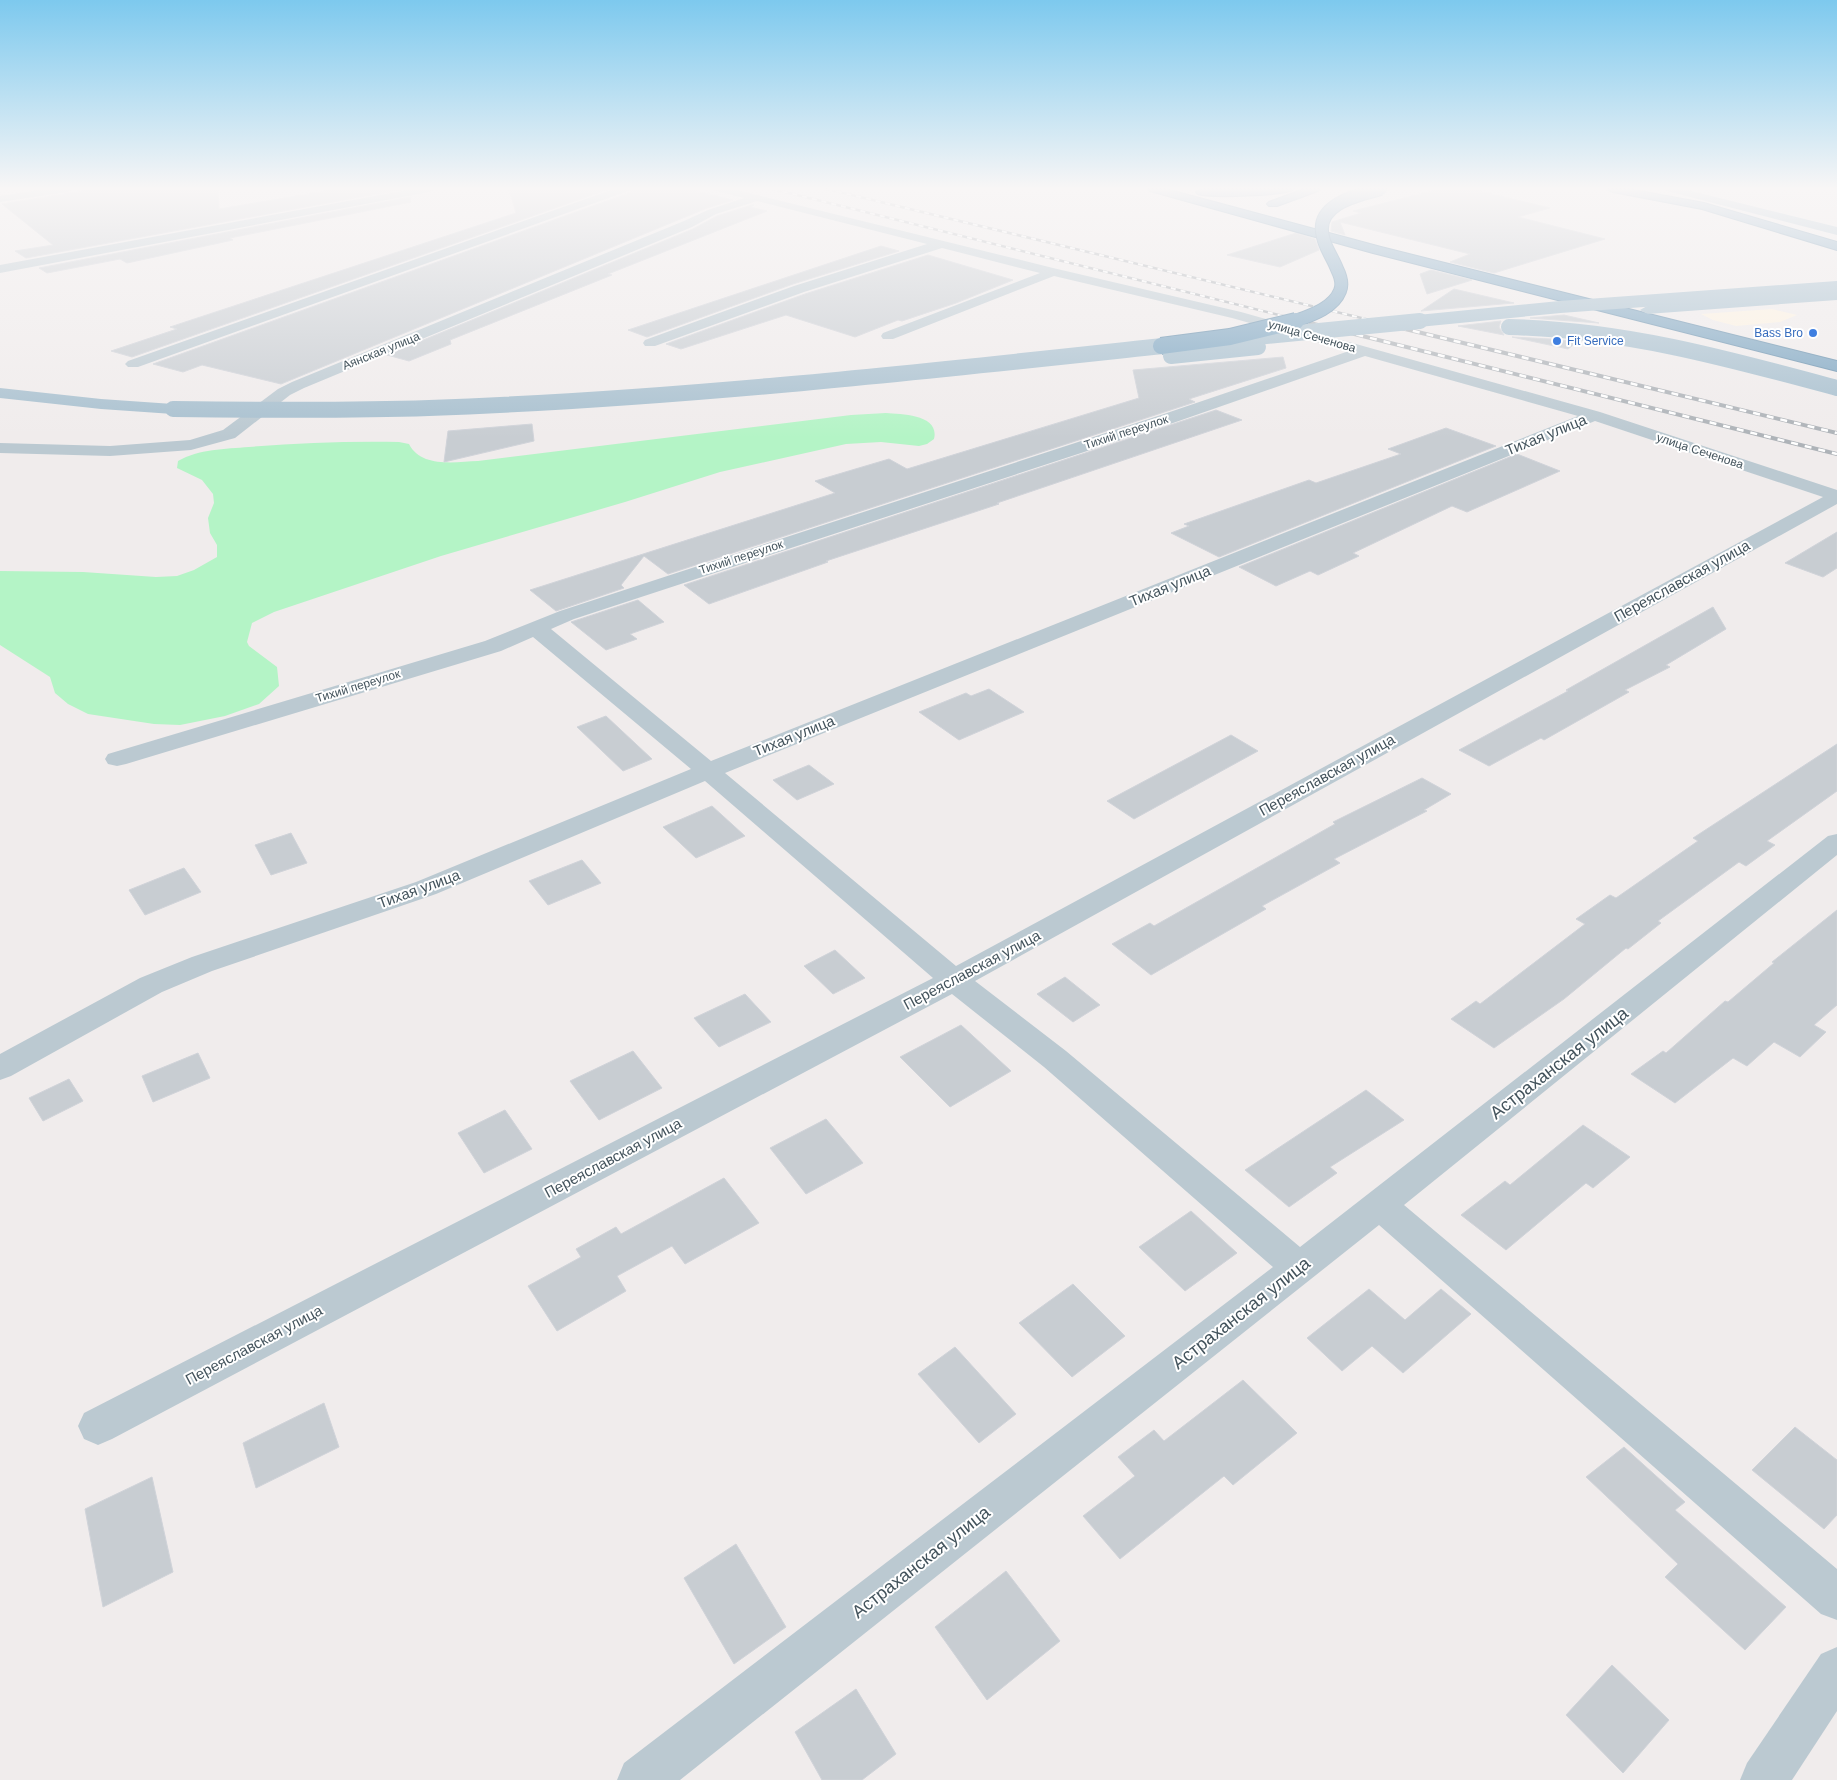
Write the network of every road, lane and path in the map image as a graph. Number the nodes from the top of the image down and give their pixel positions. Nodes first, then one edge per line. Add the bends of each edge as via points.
1 (391, 272) edge
2 (572, 272) edge
3 (852, 272) edge
4 (1052, 272) joint
5 (1339, 272) edge
6 (1464, 272) edge
7 (1837, 287) edge
8 (1837, 296) edge
9 (1837, 303) edge
10 (1646, 310) junction
11 (1390, 333) junction
12 (888, 336) dead end
13 (650, 343) dead end
14 (1161, 346) junction
15 (1364, 351) junction
16 (134, 364) dead end
17 (1837, 366) edge
18 (1837, 388) edge
19 (0, 393) edge
20 (0, 407) edge
21 (1594, 416) junction
22 (0, 448) edge
23 (1837, 496) edge
24 (536, 628) junction
25 (117, 759) dead end
26 (708, 771) junction
27 (1837, 842) edge
28 (954, 980) junction
29 (0, 1068) edge
30 (1380, 1205) junction
31 (1299, 1268) junction
32 (98, 1426) dead end
33 (1837, 1598) edge
34 (1837, 1670) edge
35 (641, 1780) edge
36 (1764, 1780) edge

1 - 16 street
2 - 22 street, Аянская улица via 284,392 229,434 213,440 125,451
3 - 13 street
4 - 12 street
4 - 15 street, улица Сеченова via 1236,315
5 - 14 highway, bridge via 1340,293 1334,302 1313,314 1268,329
6 - 17 highway
7 - 14 main road, bridge via 1570,306
8 - 10 main road
9 - 10 main road
10 - 11 main road
11 - 18 main road, bridge via 1522,327 1597,332 1703,353
11 - 20 main road, bridge via 815,392 653,407 475,418 226,423 155,421
14 - 19 main road, bridge via 809,382 545,403 348,411 173,409
15 - 21 street, улица Сеченова
15 - 24 street, Тихий переулок
21 - 23 street, улица Сеченова
21 - 26 street, Тихая улица
23 - 28 street, Переяславская улица
24 - 25 street, Тихий переулок via 493,646
24 - 26 street
26 - 28 street
26 - 29 street, Тихая улица via 426,888 202,964 151,986
27 - 30 street, Астраханская улица
28 - 31 street via 1055,1059
28 - 32 street, Переяславская улица
30 - 31 street, Астраханская улица
30 - 33 street
31 - 35 street, Астраханская улица
34 - 36 street

